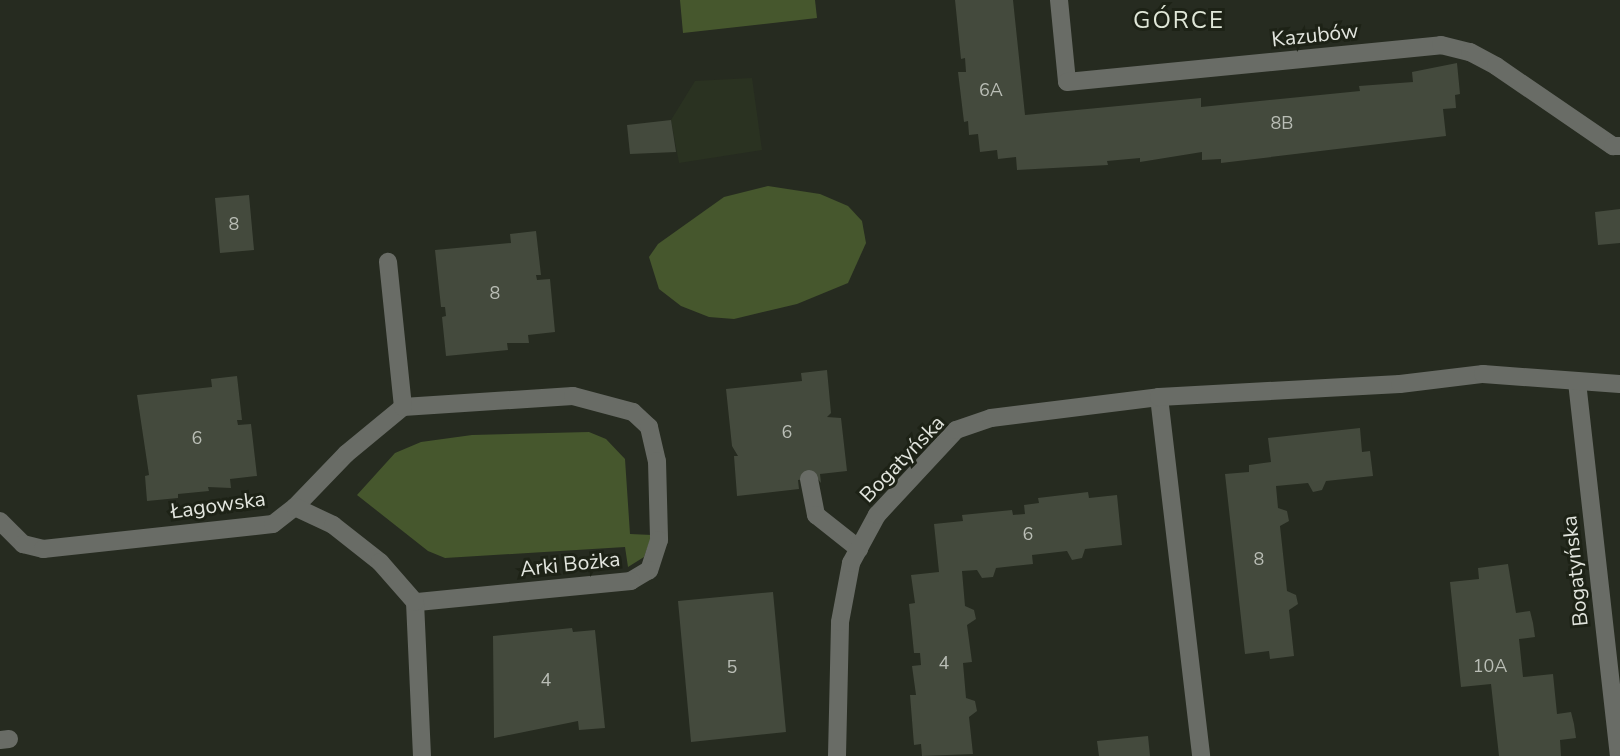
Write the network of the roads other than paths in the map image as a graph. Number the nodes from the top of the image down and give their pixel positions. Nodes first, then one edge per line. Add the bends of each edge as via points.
1 (1059, 0) edge
2 (1620, 146) edge
3 (388, 262) dead end
4 (1577, 382) junction
5 (1620, 384) edge
6 (1159, 397) junction
7 (403, 407) junction
8 (809, 479) dead end
9 (295, 507) junction
10 (0, 521) edge
11 (859, 549) junction
12 (415, 602) junction
13 (422, 756) edge
14 (837, 756) edge
15 (1202, 756) edge
16 (1619, 756) edge

1 - 2 street, Kazubów via 1067,82 1441,45 1470,52 1496,66 1613,146
3 - 7 street
4 - 5 street, Bogatyńska
4 - 6 street, Bogatyńska via 1483,374 1400,384
4 - 16 street, Bogatyńska
6 - 11 street, Bogatyńska via 991,418 956,430 877,515
6 - 15 street
7 - 9 street via 346,454
7 - 12 street, Arki Bożka via 573,396 634,412 649,427 657,461 659,540 649,570 631,581
8 - 11 street via 816,515
9 - 10 street, Łagowska via 273,524 43,549 23,544
9 - 12 street, Łagowska via 333,525 370,554
11 - 14 street, Bogatyńska via 851,563 840,622
12 - 13 street

